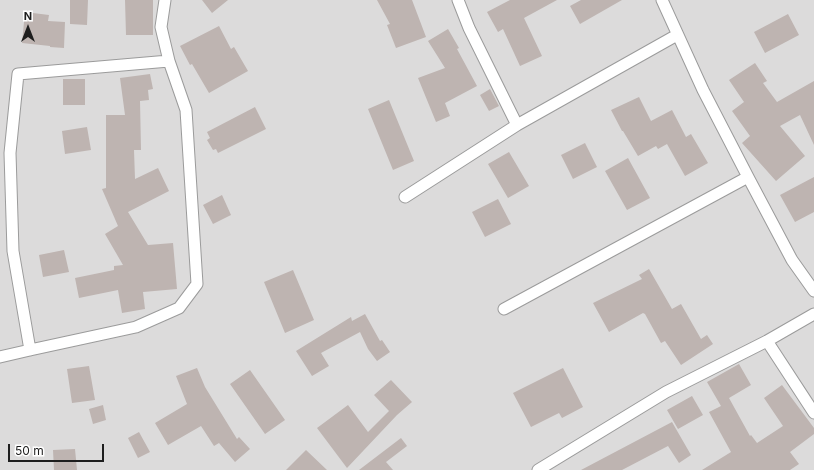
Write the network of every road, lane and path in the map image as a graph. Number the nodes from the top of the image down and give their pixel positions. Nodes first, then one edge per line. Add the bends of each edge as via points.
1 (165, 0) edge
2 (458, 0) edge
3 (662, 0) edge
4 (677, 34) junction
5 (169, 61) junction
6 (518, 126) junction
7 (748, 177) junction
8 (405, 197) dead end
9 (814, 291) edge
10 (504, 309) dead end
11 (814, 314) edge
12 (767, 341) junction
13 (30, 350) junction
14 (0, 357) edge
15 (814, 413) edge
16 (555, 466) edge
17 (538, 470) edge

1 - 5 street via 161,27
2 - 6 street
3 - 4 street
4 - 6 street
4 - 7 street
5 - 13 street via 186,110 197,284 179,308 136,327
5 - 13 street via 18,74 10,153 13,251
6 - 8 street
7 - 9 street via 792,260
7 - 10 street
11 - 12 street
12 - 15 street
12 - 16 street via 666,392
13 - 14 street
16 - 17 street

